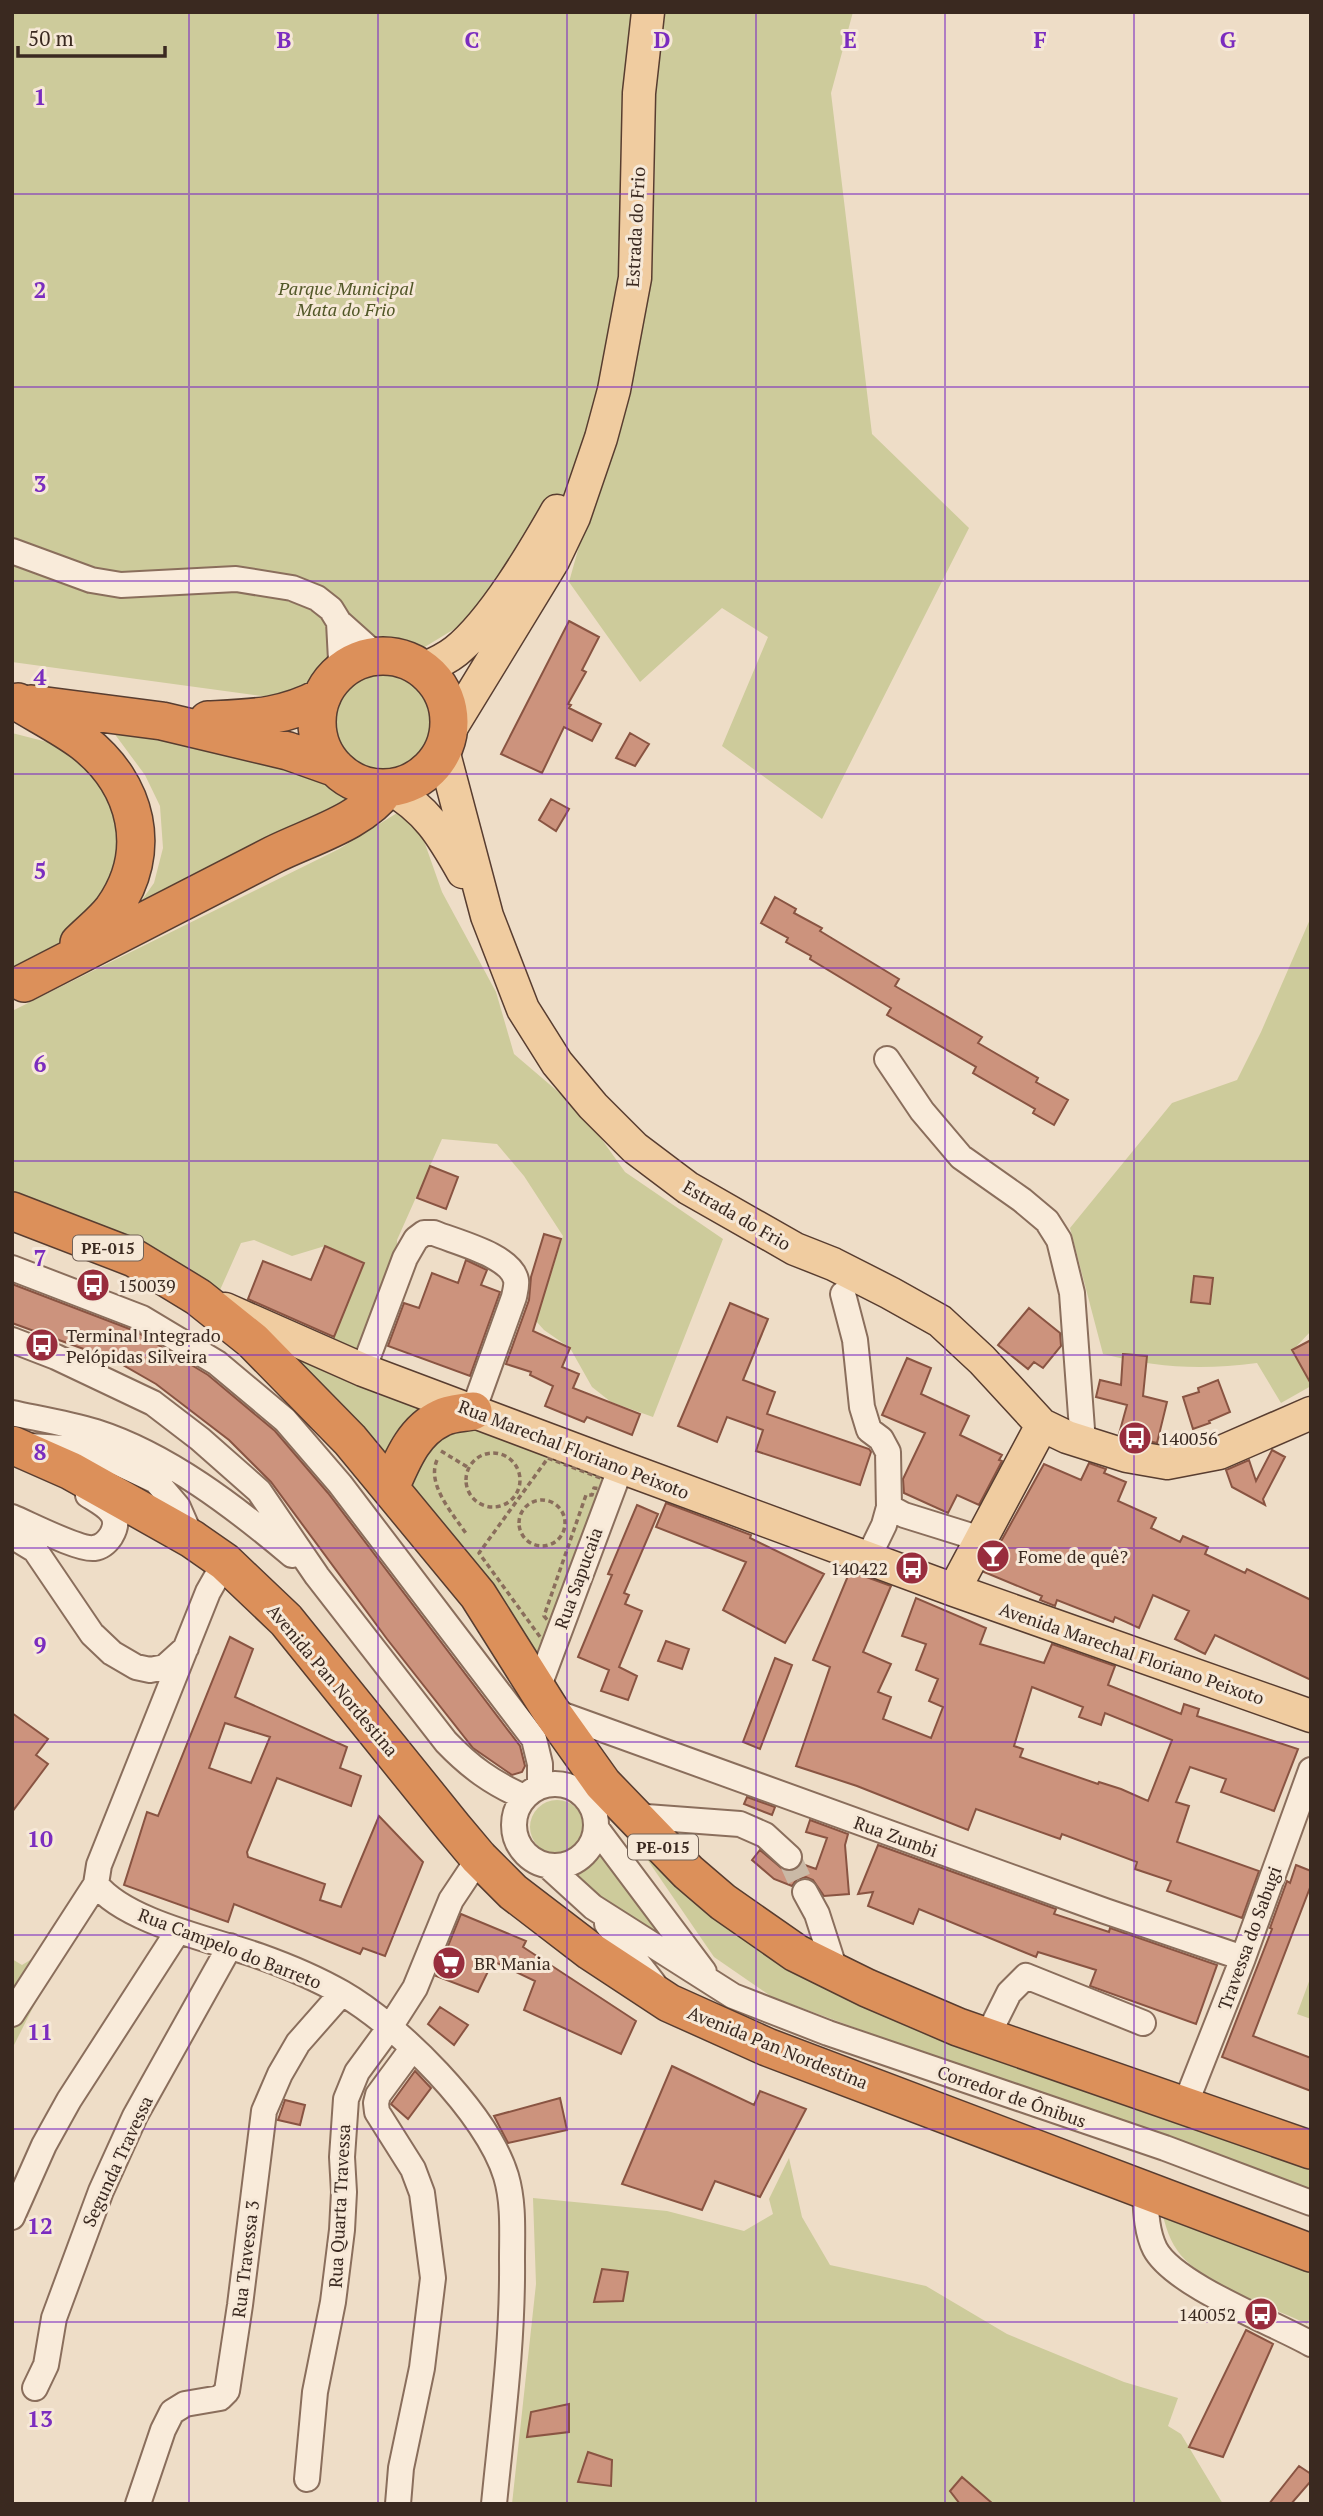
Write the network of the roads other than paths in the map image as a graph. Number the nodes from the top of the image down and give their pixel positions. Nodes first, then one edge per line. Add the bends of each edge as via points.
1 (648, 12) edge
2 (601, 438) junction
3 (12, 551) edge
4 (339, 622) junction
5 (377, 656) junction
6 (424, 669) junction
7 (330, 685) junction
8 (15, 701) edge
9 (162, 721) junction
10 (446, 741) junction
11 (336, 768) junction
12 (388, 788) junction
13 (487, 916) junction
14 (18, 988) edge
15 (887, 1059) dead end
16 (12, 1211) edge
17 (12, 1268) edge
18 (843, 1294) dead end
19 (198, 1297) junction
20 (12, 1340) edge
21 (363, 1370) junction
22 (473, 1411) junction
23 (1311, 1413) edge
24 (1064, 1435) junction
25 (13, 1440) edge
26 (621, 1466) junction
27 (390, 1488) junction
28 (889, 1507) junction
29 (12, 1517) edge
30 (12, 1536) edge
31 (981, 1539) junction
32 (867, 1558) junction
33 (225, 1562) junction
34 (317, 1576) junction
35 (954, 1590) junction
36 (186, 1648) junction
37 (544, 1701) junction
38 (1311, 1716) edge
39 (1311, 1770) edge
40 (532, 1791) junction
41 (633, 1816) junction
42 (596, 1828) junction
43 (789, 1857) tunnel mouth
44 (479, 1858) junction
45 (548, 1866) junction
46 (96, 1884) junction
47 (805, 1892) tunnel mouth
48 (593, 1907) junction
49 (178, 1931) junction
50 (230, 1945) junction
51 (1243, 1958) junction
52 (836, 1973) junction
53 (715, 1987) junction
54 (342, 1993) junction
55 (669, 2003) junction
56 (12, 2014) edge
57 (1143, 2024) dead end
58 (390, 2027) junction
59 (987, 2036) junction
60 (412, 2049) junction
61 (1185, 2105) junction
62 (1311, 2150) edge
63 (1145, 2190) junction
64 (1311, 2203) edge
65 (12, 2217) edge
66 (1311, 2253) edge
67 (1311, 2344) edge
68 (34, 2388) dead end
69 (307, 2479) dead end
70 (138, 2504) edge
71 (398, 2504) edge
72 (494, 2504) edge

1 - 2 main road, Estrada do Frio via 639,93 635,278
2 - 6 main road, Estrada do Frio via 540,541 492,610 455,652
2 - 10 main road, Estrada do Frio via 574,517 553,561
3 - 4 street via 91,580 121,585 236,579 292,588 317,598
4 - 5 street
4 - 7 street via 341,660
5 - 6 highway via 405,659
5 - 7 highway via 352,664
6 - 10 highway via 447,703
7 - 9 highway via 305,706 278,715
7 - 11 highway via 319,708 318,729 323,750
8 - 9 highway
8 - 14 highway via 83,743 111,770 130,800 136,854 132,873 112,911 70,952
9 - 11 highway via 288,751
10 - 12 highway via 428,770 410,782
10 - 13 main road, Estrada do Frio
11 - 12 highway via 359,783
12 - 13 main road, Estrada do Frio via 409,799 442,835
12 - 14 highway via 355,816
13 - 24 main road, Estrada do Frio via 523,1009 557,1063 635,1148 688,1188 771,1236 845,1269 940,1321
15 - 24 street via 961,1157 1047,1221 1059,1240 1072,1293
16 - 19 highway, PE-015 via 134,1258
17 - 40 street via 142,1318 217,1363 285,1420 534,1738 540,1764
18 - 28 street via 855,1340 862,1407 869,1430 888,1452
19 - 21 main road, Rua Marechal Floriano Peixoto
19 - 27 highway, PE-015 via 253,1341
20 - 34 street via 153,1403 200,1439 259,1491
21 - 22 main road, Rua Marechal Floriano Peixoto
21 - 22 street via 405,1258 416,1239 434,1233 498,1258 516,1280
22 - 26 main road, Rua Marechal Floriano Peixoto
22 - 27 highway via 442,1417 427,1426 413,1440
23 - 24 main road via 1219,1453 1167,1463 1127,1456
24 - 31 main road
25 - 29 street via 108,1508 116,1526 104,1544 93,1548
25 - 33 highway, Avenida Pan Nordestina
25 - 34 street via 96,1432 161,1462 237,1510
26 - 32 main road, Rua Marechal Floriano Peixoto
26 - 37 street, Rua Sapucaia
27 - 37 highway, PE-015 via 478,1595
28 - 31 street
28 - 32 street
30 - 36 street via 35,1550 92,1634 112,1653 150,1670 165,1667
31 - 35 main road
32 - 35 main road, Rua Marechal Floriano Peixoto
33 - 36 street
33 - 44 highway, Avenida Pan Nordestina via 286,1619
34 - 40 street via 469,1766 489,1780
35 - 38 main road, Avenida Marechal Floriano Peixoto
36 - 46 street via 99,1865
37 - 41 highway, PE-015 via 603,1784
37 - 51 street, Rua Zumbi via 1105,1912
39 - 51 street, Travessa do Sabugi
40 - 42 street, Corredor de Ônibus via 554,1783 580,1791 590,1801
40 - 45 street, Corredor de Ônibus via 516,1814 513,1829 524,1854
41 - 43 street via 740,1825 765,1835
41 - 52 highway, PE-015 via 723,1902 796,1953
42 - 45 street via 593,1842 575,1861
42 - 53 street, Corredor de Ônibus
44 - 55 highway, Avenida Pan Nordestina via 513,1892 590,1951
44 - 58 street via 451,1900 415,1988
45 - 48 street, Corredor de Ônibus
46 - 49 street, Rua Campelo do Barreto via 121,1905
46 - 56 street
47 - 52 street
48 - 53 street, Corredor de Ônibus
48 - 55 street, Corredor de Ônibus
49 - 50 street, Rua Campelo do Barreto
49 - 65 street via 69,2100
50 - 54 street, Rua Campelo do Barreto
50 - 68 street, Segunda Travessa via 135,2116 101,2191 54,2318 46,2365
51 - 61 street, Travessa do Sabugi
52 - 59 highway, PE-015
53 - 64 street, Corredor de Ônibus via 820,2030
54 - 58 street, Rua Campelo do Barreto
54 - 70 street, Rua Travessa 3 via 299,2043 279,2074 264,2111 227,2391 220,2398 185,2404 172,2412
55 - 63 highway, Avenida Pan Nordestina via 767,2047
57 - 59 street via 1026,1976 1009,1993
58 - 60 street, Rua Campelo do Barreto
58 - 69 street, Rua Quarta Travessa via 357,2073 346,2099 342,2230 315,2392
59 - 61 highway, PE-015
60 - 71 street via 376,2103 422,2193 433,2278
60 - 72 street, Rua Campelo do Barreto via 482,2129 508,2188 512,2225 510,2343
61 - 62 highway, PE-015
63 - 66 highway, Avenida Pan Nordestina
63 - 67 street via 1150,2232 1164,2261 1232,2305

